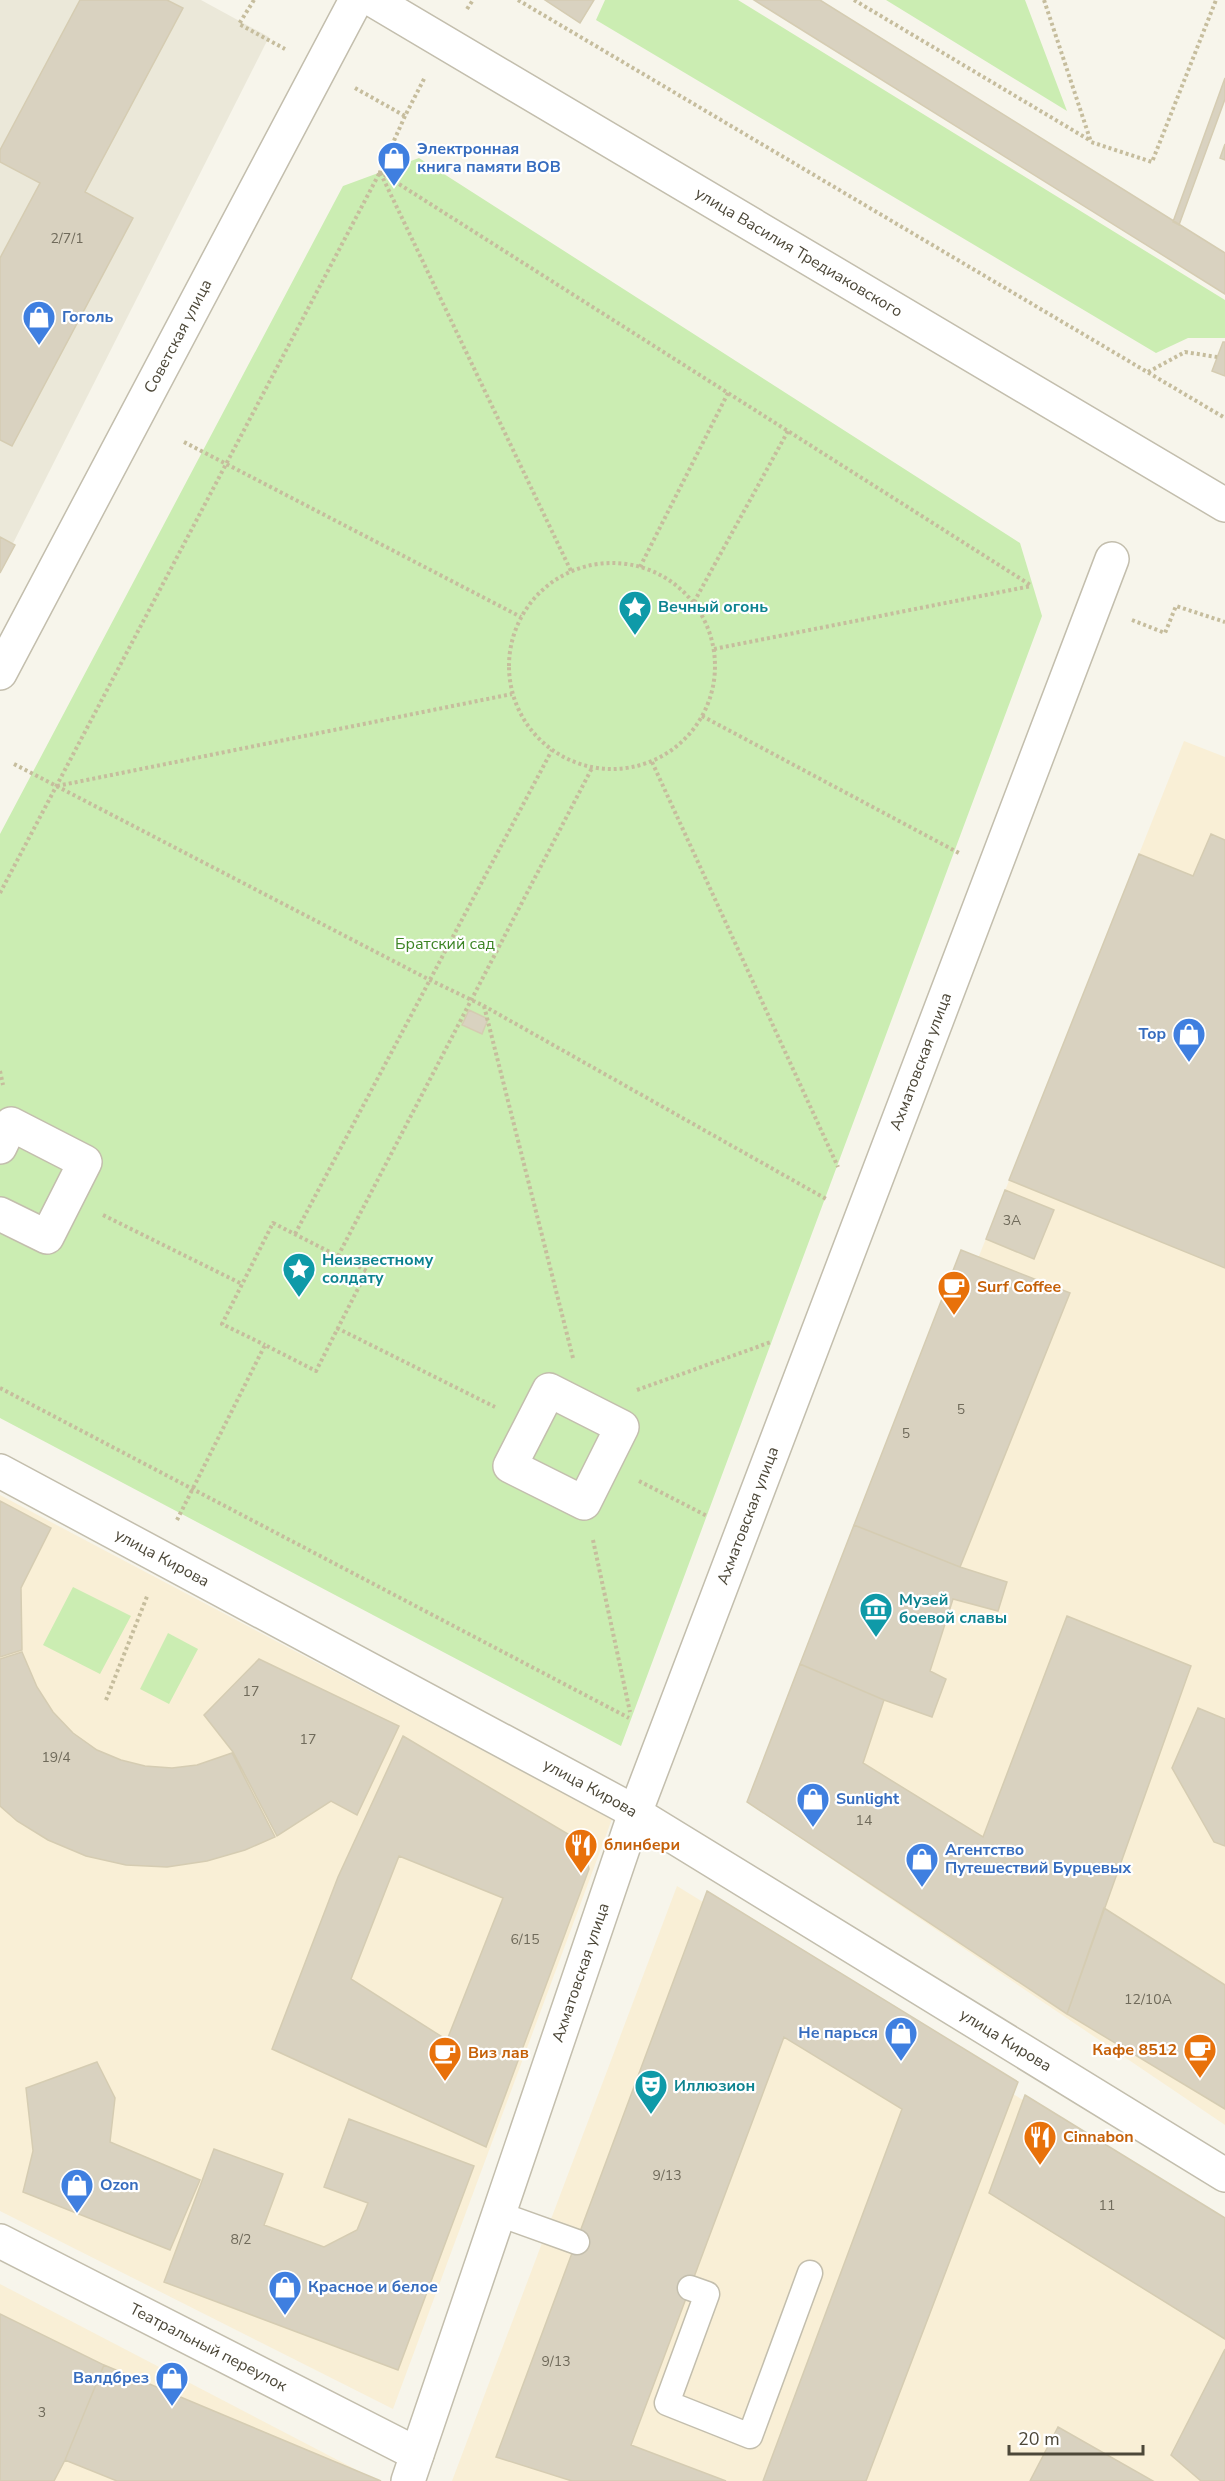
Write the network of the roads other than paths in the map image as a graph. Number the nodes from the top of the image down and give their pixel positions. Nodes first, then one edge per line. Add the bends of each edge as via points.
1 (356, 0) edge
2 (373, 0) edge
3 (1225, 505) edge
4 (1112, 559) dead end
5 (0, 673) edge
6 (0, 1147) edge
7 (0, 1214) edge
8 (0, 1471) edge
9 (584, 1503) joint
10 (635, 1813) junction
11 (1225, 2175) edge
12 (499, 2214) junction
13 (0, 2241) edge
14 (576, 2242) dead end
15 (810, 2273) dead end
16 (690, 2288) dead end
17 (412, 2467) edge

1 - 5 street, Советская улица
2 - 3 street, улица Василия Тредиаковского
4 - 10 street, Ахматовская улица
6 - 7 street via 11,1124 85,1162 47,1237
8 - 10 street, улица Кирова
9 - 9 street via 510,1466 549,1390 622,1427
10 - 11 street, улица Кирова
10 - 12 street, Ахматовская улица
12 - 14 lane
12 - 17 street, Ахматовская улица
13 - 17 street, Театральный переулок
15 - 16 lane via 750,2436 667,2403 707,2294

